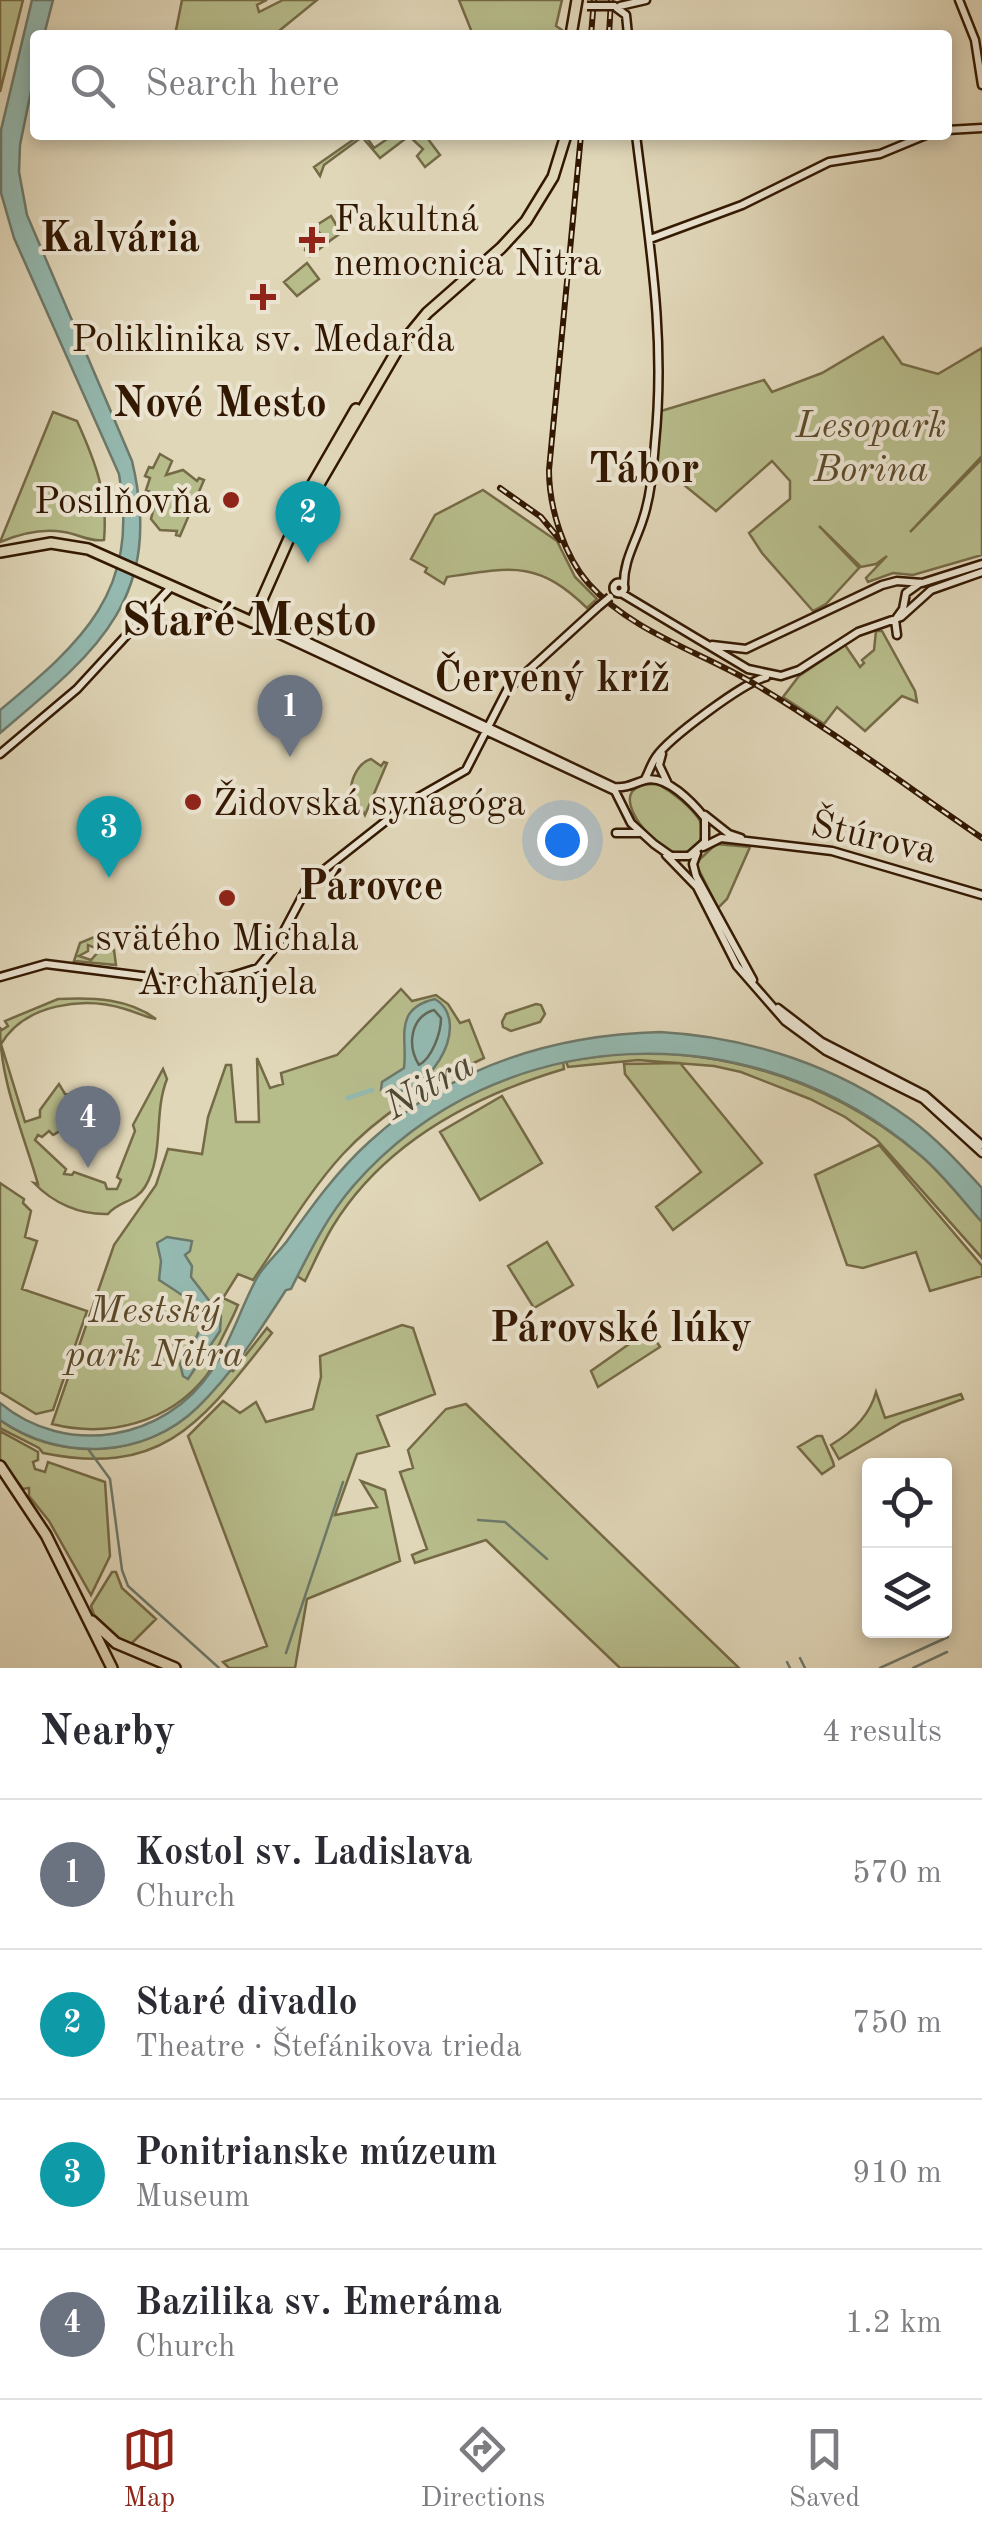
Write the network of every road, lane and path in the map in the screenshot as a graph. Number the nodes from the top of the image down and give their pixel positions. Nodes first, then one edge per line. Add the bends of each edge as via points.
1 (646, 0) edge
2 (959, 0) edge
3 (578, 4) edge
4 (614, 6) junction
5 (570, 30) edge
6 (628, 30) edge
7 (982, 84) edge
8 (982, 128) edge
9 (952, 130) edge
10 (561, 140) edge
11 (637, 140) edge
12 (914, 140) edge
13 (650, 239) junction
14 (0, 550) edge
15 (982, 568) edge
16 (897, 581) junction
17 (173, 582) junction
18 (922, 583) junction
19 (618, 589) junction
20 (906, 592) junction
21 (906, 612) junction
22 (250, 618) junction
23 (895, 620) junction
24 (882, 623) junction
25 (897, 636) junction
26 (692, 638) junction
27 (746, 649) junction
28 (746, 668) junction
29 (781, 676) junction
30 (754, 681) junction
31 (486, 729) junction
32 (662, 751) junction
33 (0, 754) edge
34 (649, 772) junction
35 (644, 780) junction
36 (669, 784) junction
37 (632, 787) junction
38 (622, 788) junction
39 (625, 809) junction
40 (700, 812) junction
41 (644, 835) junction
42 (752, 841) junction
43 (699, 850) junction
44 (666, 854) junction
45 (982, 895) edge
46 (720, 936) junction
47 (740, 960) junction
48 (1, 973) edge
49 (812, 1039) junction
50 (982, 1150) edge
51 (0, 1466) edge
52 (0, 1475) edge
53 (85, 1611) junction
54 (109, 1668) edge
55 (175, 1668) edge

1 - 4 street
2 - 7 street
3 - 4 street, bridge
3 - 5 main road
4 - 6 street via 626,15
8 - 9 street
10 - 22 main road via 553,178 524,219 402,339 277,557
11 - 13 street
12 - 13 street via 880,154 828,162 742,206
13 - 19 street via 660,334 655,443 644,519
14 - 17 main road via 52,543 104,552
15 - 18 street
15 - 21 street via 931,590
16 - 18 street
16 - 20 street
16 - 27 street
17 - 22 main road
17 - 33 street via 77,689
18 - 20 street
19 - 26 street
19 - 31 street, bridge via 517,680
20 - 21 street
20 - 23 street
21 - 23 street
21 - 25 street
22 - 31 street
23 - 24 street
23 - 25 street
24 - 25 street
24 - 29 street
26 - 27 street
26 - 28 street
27 - 28 street
28 - 29 street
28 - 30 street
29 - 30 street
30 - 32 street
31 - 38 street
31 - 39 street via 615,791
31 - 48 street via 466,770 424,793 319,872 258,968 228,978 187,979 46,964
32 - 34 street
32 - 36 street via 659,764
34 - 35 street
34 - 38 street
35 - 36 street
35 - 37 street
36 - 40 street
37 - 38 street
37 - 39 street
39 - 41 street
39 - 41 street via 616,832
40 - 42 street via 729,834
40 - 43 street via 707,828
41 - 44 street
42 - 43 street via 722,838
42 - 45 street, Štúrova via 832,852
43 - 44 street via 682,858
43 - 47 street via 694,872
44 - 46 street via 696,886
46 - 47 street
46 - 49 street via 759,994
47 - 49 street via 775,1006
49 - 50 street via 892,1079
51 - 53 main road
52 - 54 main road via 47,1548
53 - 54 main road
53 - 55 main road via 114,1642

